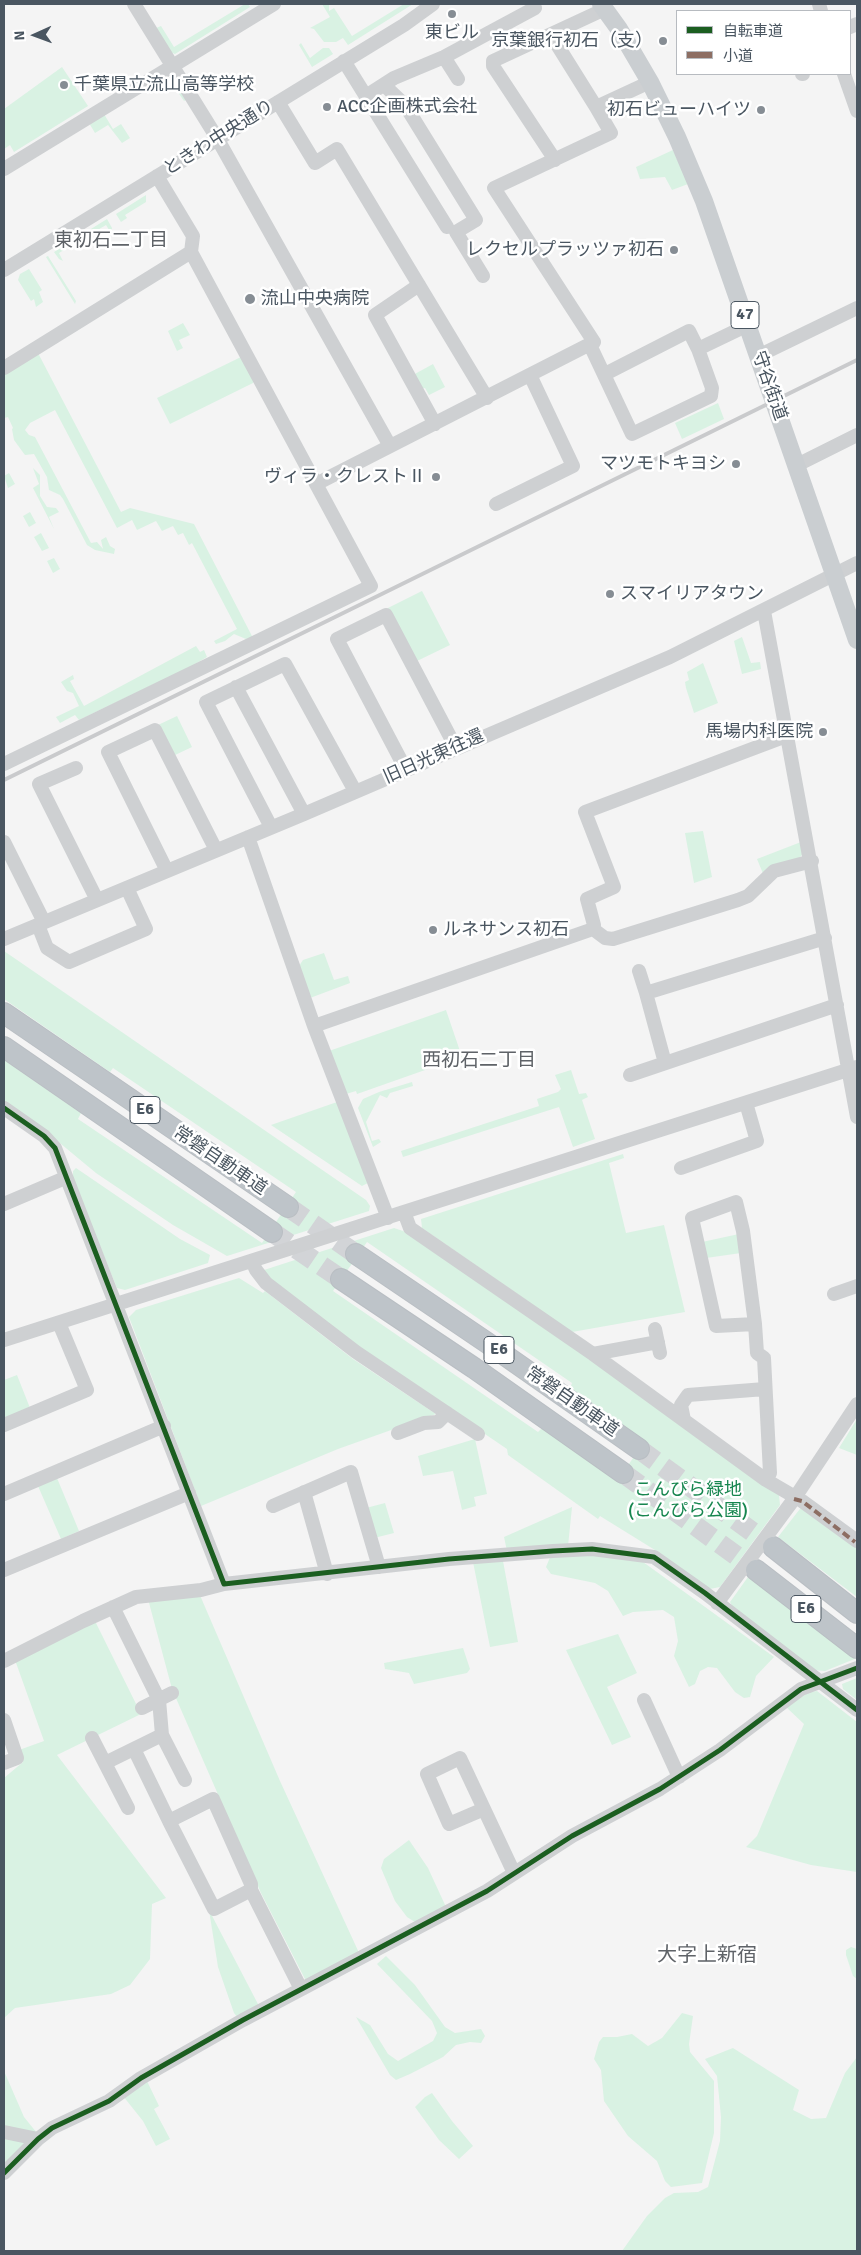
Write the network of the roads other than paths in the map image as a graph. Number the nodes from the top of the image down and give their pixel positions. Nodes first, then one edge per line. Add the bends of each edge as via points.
1 (274, 4) edge
2 (433, 4) edge
3 (533, 4) edge
4 (139, 5) edge
5 (603, 6) edge
6 (551, 34) junction
7 (444, 57) junction
8 (344, 61) junction
9 (171, 66) junction
10 (844, 75) edge
11 (458, 78) dead end
12 (650, 82) junction
13 (384, 85) junction
14 (366, 96) junction
15 (278, 102) junction
16 (596, 107) junction
17 (857, 111) edge
18 (217, 138) junction
19 (555, 160) junction
20 (4, 169) edge
21 (157, 176) junction
22 (447, 227) dead end
23 (191, 252) junction
24 (4, 270) edge
25 (483, 276) dead end
26 (419, 286) junction
27 (857, 308) edge
28 (748, 325) junction
29 (590, 345) junction
30 (698, 349) junction
31 (758, 356) junction
32 (6, 361) edge
33 (605, 374) junction
34 (530, 375) junction
35 (486, 398) junction
36 (436, 424) junction
37 (857, 435) edge
38 (390, 446) junction
39 (796, 465) junction
40 (316, 484) junction
41 (496, 504) dead end
42 (857, 563) edge
43 (834, 574) junction
44 (764, 611) junction
45 (857, 640) edge
46 (236, 687) junction
47 (788, 735) junction
48 (456, 748) junction
49 (4, 764) edge
50 (76, 768) dead end
51 (406, 770) junction
52 (355, 792) junction
53 (304, 814) junction
54 (271, 827) junction
55 (248, 837) junction
56 (4, 842) edge
57 (216, 850) junction
58 (812, 861) junction
59 (167, 872) junction
60 (127, 888) junction
61 (97, 900) junction
62 (41, 923) junction
63 (593, 929) junction
64 (825, 938) junction
65 (4, 939) edge
66 (640, 971) dead end
67 (646, 993) junction
68 (837, 1005) junction
69 (4, 1012) edge
70 (314, 1026) junction
71 (4, 1047) edge
72 (665, 1063) junction
73 (852, 1068) edge
74 (630, 1075) dead end
75 (746, 1103) junction
76 (4, 1108) edge
77 (857, 1116) edge
78 (681, 1168) dead end
79 (65, 1178) junction
80 (4, 1204) edge
81 (288, 1207) tunnel mouth
82 (404, 1212) junction
83 (388, 1218) junction
84 (272, 1232) tunnel mouth
85 (356, 1254) tunnel mouth
86 (252, 1261) junction
87 (341, 1279) tunnel mouth
88 (857, 1286) edge
89 (834, 1294) dead end
90 (117, 1305) junction
91 (59, 1323) junction
92 (755, 1324) junction
93 (4, 1340) edge
94 (658, 1341) dead end
95 (593, 1354) junction
96 (766, 1389) junction
97 (857, 1404) edge
98 (447, 1413) junction
99 (684, 1420) junction
100 (4, 1425) edge
101 (164, 1426) junction
102 (398, 1433) dead end
103 (478, 1434) dead end
104 (639, 1449) tunnel mouth
105 (623, 1473) tunnel mouth
106 (766, 1480) junction
107 (304, 1492) junction
108 (189, 1493) junction
109 (4, 1494) edge
110 (794, 1499) junction
111 (273, 1506) dead end
112 (856, 1542) edge
113 (773, 1547) tunnel mouth
114 (379, 1567) junction
115 (4, 1570) edge
116 (756, 1570) tunnel mouth
117 (327, 1574) junction
118 (224, 1584) junction
119 (717, 1603) junction
120 (113, 1607) junction
121 (857, 1612) edge
122 (857, 1648) edge
123 (4, 1660) edge
124 (857, 1668) edge
125 (822, 1683) junction
126 (172, 1693) dead end
127 (159, 1700) junction
128 (644, 1700) dead end
129 (142, 1708) dead end
130 (857, 1710) edge
131 (4, 1720) edge
132 (162, 1735) junction
133 (92, 1738) dead end
134 (134, 1749) junction
135 (4, 1763) edge
136 (105, 1763) junction
137 (679, 1777) junction
138 (185, 1780) dead end
139 (128, 1808) dead end
140 (484, 1809) junction
141 (169, 1821) junction
142 (514, 1873) junction
143 (252, 1890) junction
144 (301, 1989) junction
145 (4, 2132) edge
146 (38, 2139) junction
147 (4, 2173) edge

1 - 9 street
2 - 8 street, ときわ中央通り
3 - 7 street via 535,8
4 - 9 street
5 - 6 street
5 - 12 main road, 守谷街道 / 47
6 - 16 street
6 - 19 street via 493,61 493,66
7 - 11 street
7 - 13 street
8 - 14 street
8 - 15 street, ときわ中央通り
9 - 18 street
9 - 20 street
10 - 17 street
12 - 16 street
12 - 28 main road, 守谷街道 / 47 via 701,193
13 - 14 street
13 - 25 street via 405,105 476,220 456,232
14 - 22 street
15 - 18 street, ときわ中央通り
15 - 26 street via 315,163 337,149
16 - 19 street via 611,133
18 - 21 street, ときわ中央通り
18 - 38 street
19 - 29 street via 494,188 594,342
21 - 23 street via 194,240
21 - 24 street, ときわ中央通り
23 - 32 street
23 - 40 street
26 - 35 street
26 - 36 street via 374,315
27 - 31 street
28 - 30 street
28 - 31 main road, 守谷街道 / 47
29 - 33 street
29 - 34 street
30 - 33 street via 689,332
30 - 33 street via 712,388 711,396 632,434
31 - 39 main road, 守谷街道 / 47
34 - 35 street
34 - 41 street via 573,466
35 - 36 street
36 - 38 street
37 - 39 street
38 - 40 street
39 - 43 main road, 守谷街道 / 47
40 - 49 street via 371,586
42 - 43 street, 旧日光東往還
43 - 44 street, 旧日光東往還
43 - 45 main road, 守谷街道 / 47
44 - 47 street
44 - 48 street, 旧日光東往還 via 670,657
46 - 52 street via 286,664
46 - 53 street
46 - 54 street via 206,702
47 - 58 street
47 - 63 street via 585,812 614,887 587,899
48 - 51 street, 旧日光東往還
48 - 51 street via 386,615 337,640
50 - 61 street via 38,784
51 - 52 street, 旧日光東往還
52 - 53 street, 旧日光東往還
53 - 54 street, 旧日光東往還
54 - 55 street, 旧日光東往還
55 - 57 street, 旧日光東往還
55 - 70 street
56 - 62 street
57 - 59 street, 旧日光東往還
57 - 59 street via 155,730 108,752
58 - 63 street via 774,871 748,896 738,900 613,939 605,938
58 - 64 street
59 - 60 street, 旧日光東往還
60 - 61 street, 旧日光東往還
60 - 62 street via 146,929 69,962 47,948
61 - 62 street, 旧日光東往還
62 - 65 street, 旧日光東往還
63 - 70 street
64 - 67 street
64 - 68 street
66 - 67 street
67 - 72 street
68 - 72 street
68 - 73 street
69 - 81 highway, 常磐自動車道 / E6
70 - 83 street
71 - 84 highway, 常磐自動車道 / E6
72 - 74 street
73 - 75 street
73 - 77 street
75 - 78 street via 757,1141
75 - 82 street
76 - 79 street via 50,1141
79 - 80 street
79 - 90 street
82 - 83 street
82 - 95 street via 410,1228
83 - 86 street
85 - 104 highway, 常磐自動車道 / E6
86 - 90 street
86 - 98 street via 266,1283 356,1352
87 - 105 highway, 常磐自動車道 / E6
88 - 89 street
90 - 91 street
90 - 101 street
91 - 93 street
91 - 100 street via 87,1390
92 - 92 street via 743,1231 736,1202 692,1218 716,1326
92 - 96 street via 757,1353 764,1358
94 - 95 street
95 - 99 street
96 - 99 street via 688,1395 681,1405
96 - 106 street via 770,1473
97 - 110 street
98 - 102 street via 438,1422 424,1423
98 - 103 street
99 - 106 street
101 - 108 street
101 - 109 street
106 - 110 street
107 - 111 street
107 - 114 street via 351,1472
107 - 117 street
108 - 115 street
108 - 118 street
110 - 112 street via 802,1501
110 - 119 street
113 - 121 highway, E6
114 - 117 street
114 - 119 street via 592,1549 654,1557
116 - 122 highway, E6
117 - 118 street
118 - 120 street via 201,1590 136,1597
119 - 125 street
120 - 123 street
120 - 127 street
124 - 125 street
125 - 130 street
125 - 137 street via 801,1689
126 - 127 street
127 - 129 street
127 - 132 street
128 - 137 street
131 - 135 street via 17,1758
132 - 134 street
132 - 138 street
133 - 136 street
134 - 136 street
134 - 141 street
136 - 139 street
137 - 142 street via 572,1836
140 - 140 street via 460,1758 427,1774 449,1824
140 - 142 street
141 - 143 street via 214,1909
141 - 143 street via 214,1799
142 - 144 street
143 - 144 street
144 - 146 street via 142,2078 109,2101 52,2128
145 - 146 street
146 - 147 street

